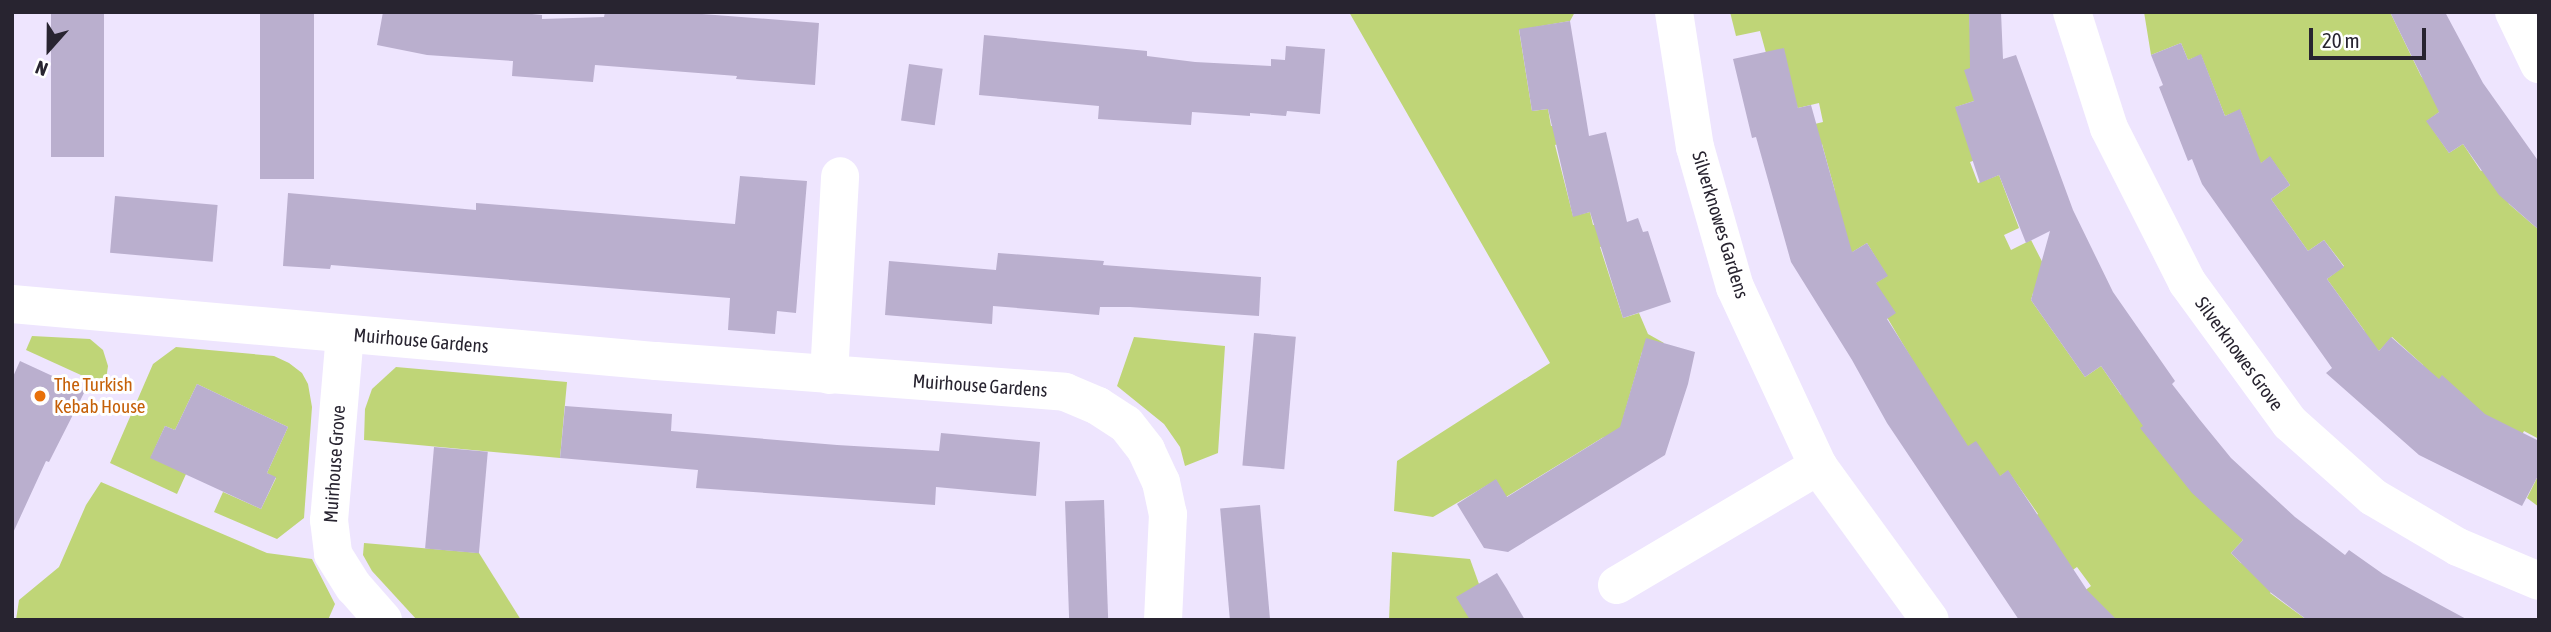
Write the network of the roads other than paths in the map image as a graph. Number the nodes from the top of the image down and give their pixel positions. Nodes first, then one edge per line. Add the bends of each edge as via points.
1 (1674, 12) edge
2 (2072, 12) edge
3 (2514, 12) edge
4 (2539, 64) edge
5 (840, 176) dead end
6 (12, 304) edge
7 (345, 334) junction
8 (829, 375) junction
9 (1818, 466) junction
10 (2539, 581) edge
11 (1617, 585) dead end
12 (383, 620) edge
13 (1163, 620) edge
14 (1930, 620) edge

1 - 9 street, Silverknowes Gardens via 1695,147 1735,287
2 - 10 street, Silverknowes Grove via 2109,128 2187,282 2290,423 2372,496 2458,547
3 - 4 street
5 - 8 street
6 - 7 street, Muirhouse Gardens
7 - 8 street, Muirhouse Gardens
7 - 12 street, Muirhouse Grove via 329,520 332,554
8 - 13 street, Muirhouse Gardens via 1065,392 1126,424 1146,450 1161,482 1168,514
9 - 11 street
9 - 14 street, Silverknowes Gardens

